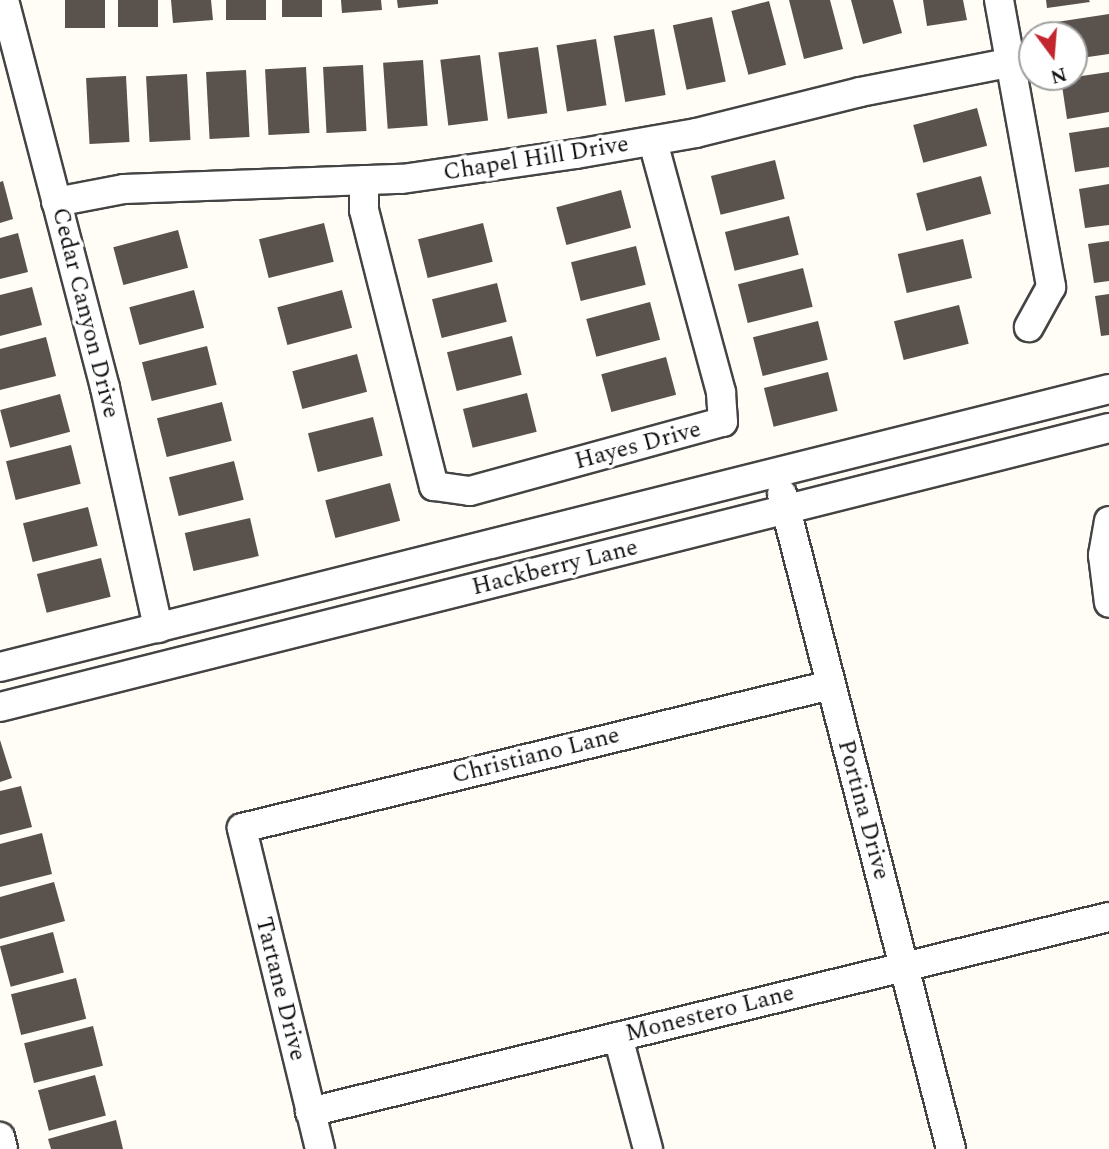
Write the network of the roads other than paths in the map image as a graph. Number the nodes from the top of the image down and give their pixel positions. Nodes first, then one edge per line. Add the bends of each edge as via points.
1 (4, 0) edge
2 (999, 0) edge
3 (1008, 63) junction
4 (653, 141) junction
5 (364, 180) junction
6 (56, 202) junction
7 (1029, 327) dead end
8 (1109, 389) edge
9 (1109, 428) edge
10 (776, 472) junction
11 (785, 510) junction
12 (1109, 521) edge
13 (1109, 603) edge
14 (158, 628) junction
15 (0, 667) edge
16 (831, 685) junction
17 (0, 707) edge
18 (242, 828) joint
19 (1109, 916) edge
20 (904, 967) junction
21 (618, 1037) junction
22 (310, 1112) junction
23 (0, 1137) edge
24 (3, 1149) edge
25 (320, 1149) edge
26 (648, 1149) edge
27 (951, 1149) edge

1 - 6 street, Cedar Canyon Drive
2 - 3 street
3 - 4 street, Chapel Hill Drive
3 - 7 street via 1052,287
4 - 5 street, Chapel Hill Drive
4 - 5 street, Hayes Drive via 721,392 723,422 470,491 434,486 364,210
5 - 6 street, Chapel Hill Drive via 124,189
6 - 14 street, Cedar Canyon Drive via 105,388
8 - 10 street, Hackberry Lane
9 - 11 street, Hackberry Lane
10 - 11 street, Portina Drive
10 - 14 street, Hackberry Lane
11 - 16 street, Portina Drive
11 - 17 street, Hackberry Lane
12 - 13 street via 1103,555
14 - 15 street, Hackberry Lane
16 - 18 street, Christiano Lane
16 - 20 street, Portina Drive
18 - 22 street, Tartane Drive
19 - 20 street, Monestero Lane
20 - 21 street, Monestero Lane
20 - 27 street, Portina Drive
21 - 22 street, Monestero Lane
21 - 26 street
22 - 25 street, Tartane Drive
23 - 24 street

